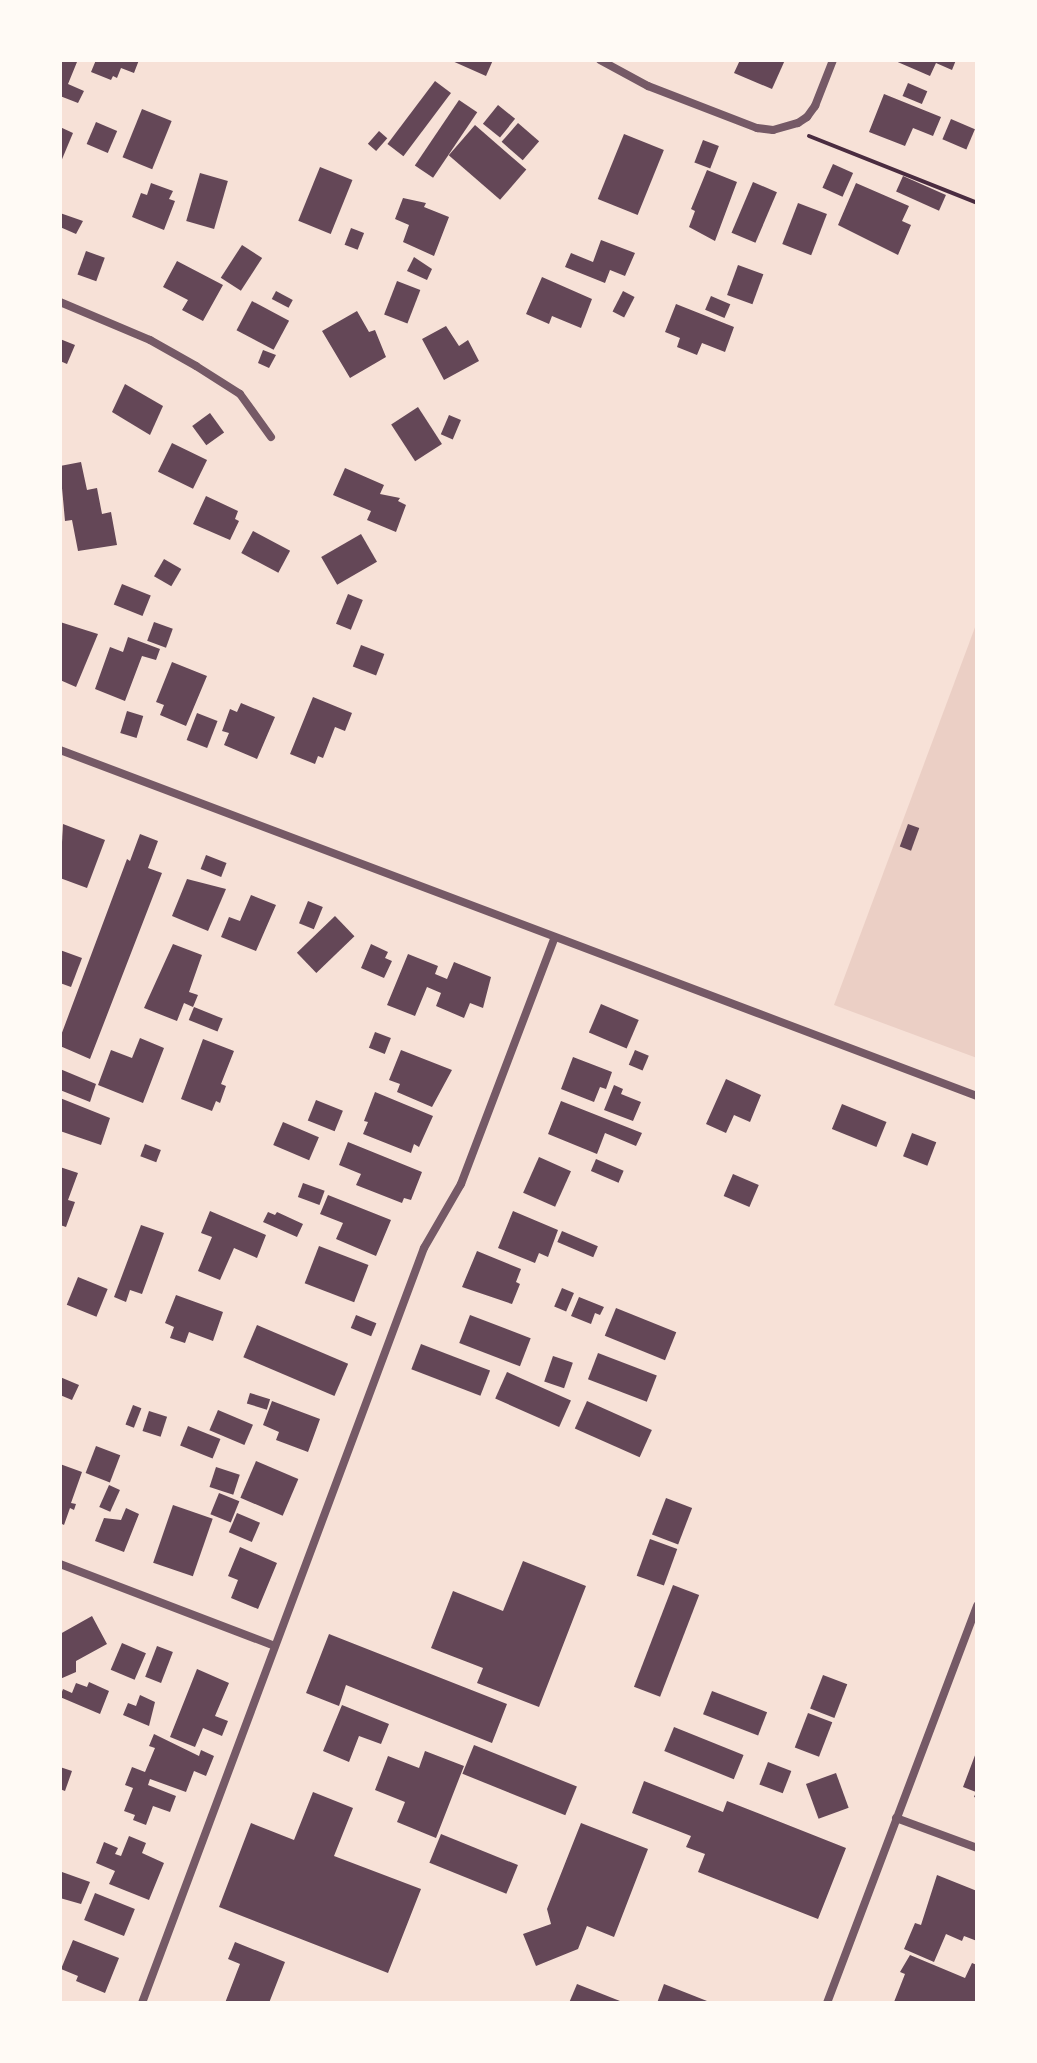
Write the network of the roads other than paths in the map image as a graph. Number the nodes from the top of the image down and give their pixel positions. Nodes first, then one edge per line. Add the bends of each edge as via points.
1 (600, 60) edge
2 (833, 60) edge
3 (60, 302) edge
4 (271, 437) dead end
5 (60, 750) edge
6 (555, 937) junction
7 (977, 1096) edge
8 (60, 1564) edge
9 (977, 1605) edge
10 (275, 1646) junction
11 (896, 1818) junction
12 (977, 1848) edge
13 (142, 2003) edge
14 (827, 2003) edge

1 - 2 street via 648,86 757,128 798,123 815,106
3 - 4 street via 150,340 240,394
5 - 6 street
6 - 7 street
6 - 10 street via 461,1184 424,1248
8 - 10 street
9 - 11 street
10 - 13 street
11 - 12 street
11 - 14 street

